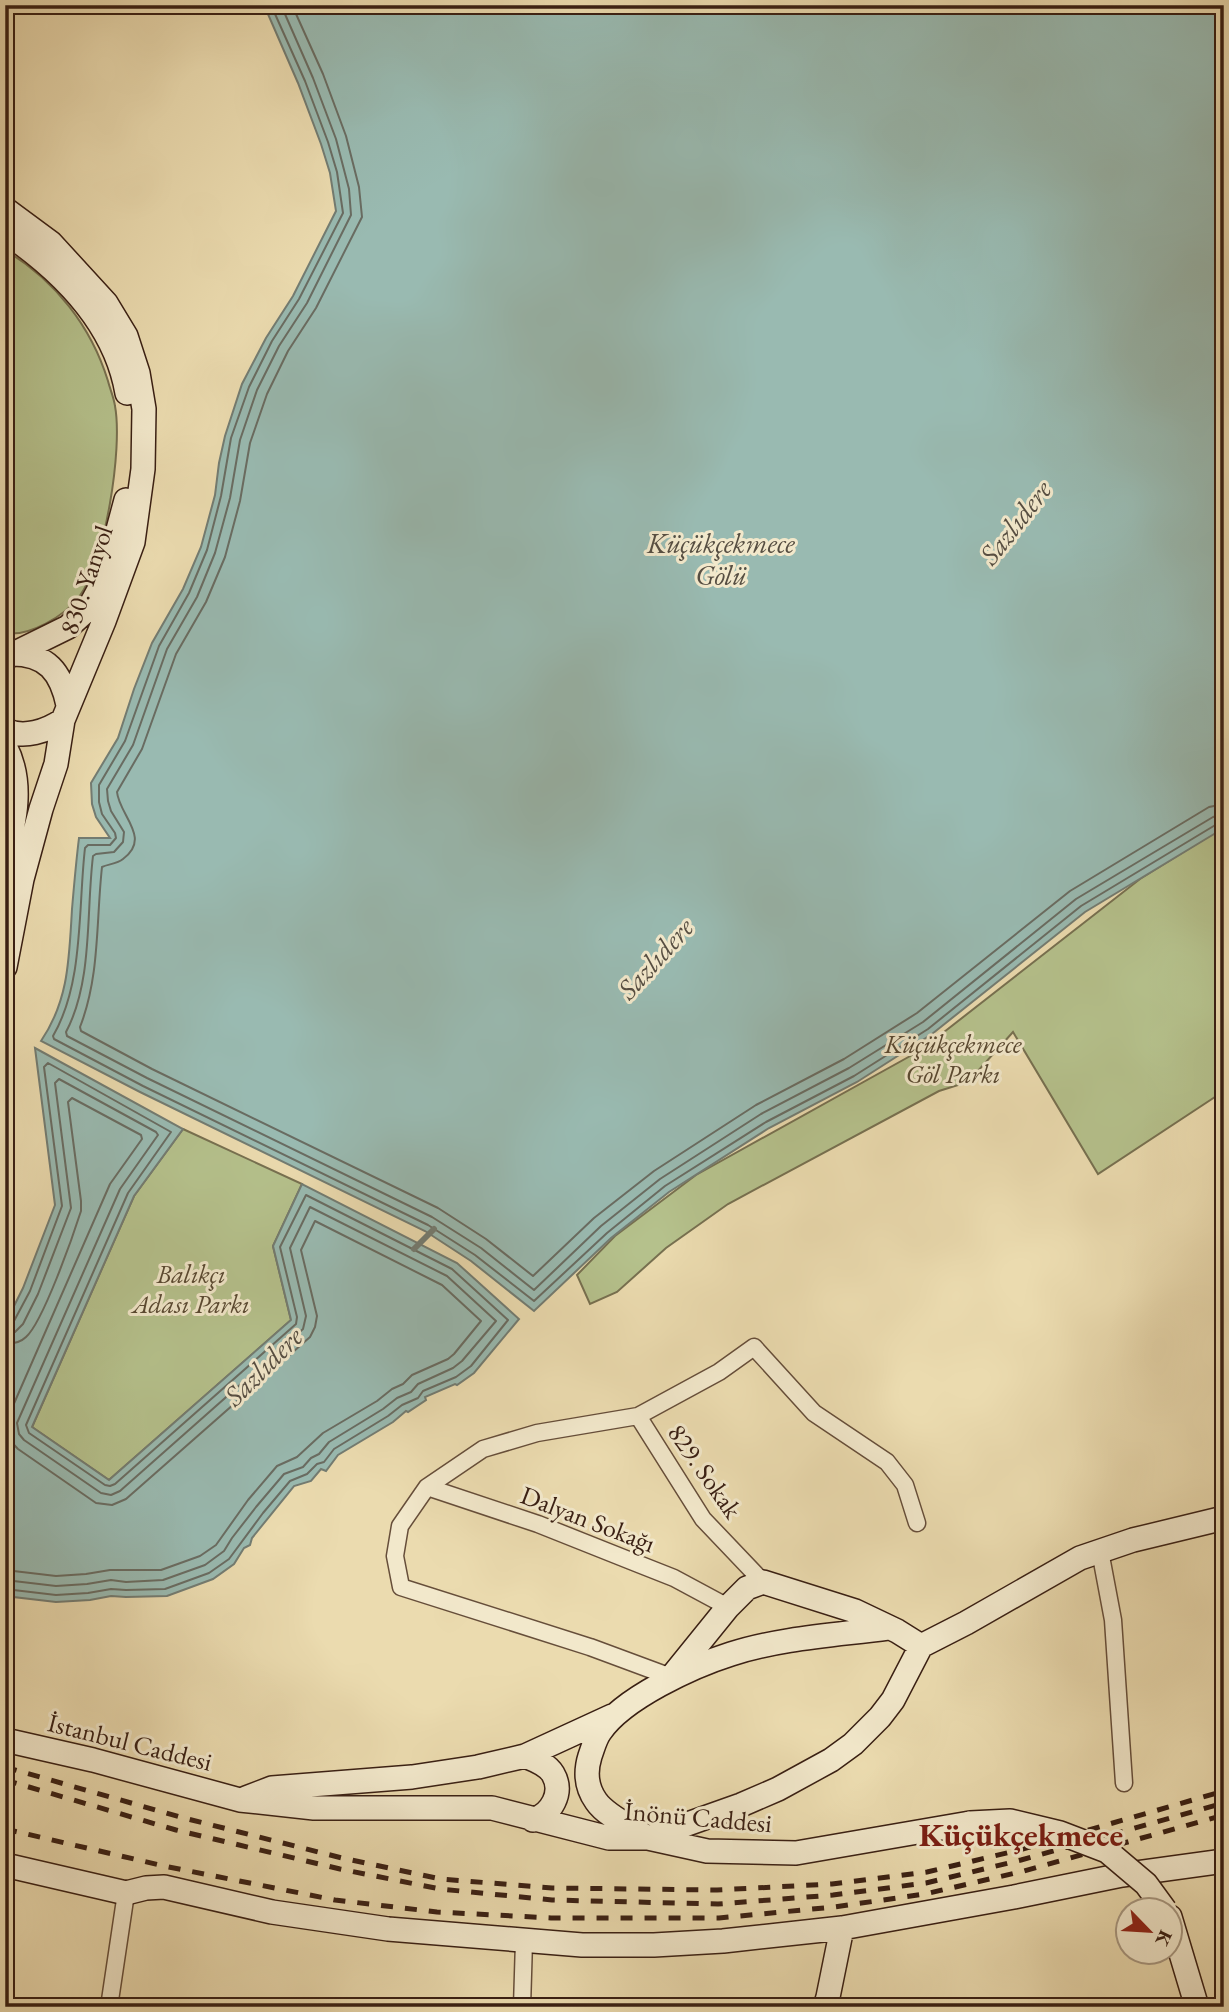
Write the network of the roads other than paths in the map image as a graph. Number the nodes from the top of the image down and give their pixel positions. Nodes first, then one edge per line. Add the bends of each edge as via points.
1 (5, 209) edge
2 (5, 232) edge
3 (9, 656) edge
4 (65, 712) junction
5 (5, 730) edge
6 (5, 746) edge
7 (5, 859) edge
8 (5, 967) edge
9 (638, 1416) junction
10 (427, 1487) junction
11 (1224, 1518) edge
12 (917, 1522) dead end
13 (1100, 1551) junction
14 (764, 1582) junction
15 (728, 1607) junction
16 (888, 1628) junction
17 (921, 1646) junction
18 (671, 1677) junction
19 (615, 1715) junction
20 (5, 1740) edge
21 (525, 1756) junction
22 (1124, 1783) dead end
23 (240, 1800) junction
24 (533, 1820) junction
25 (648, 1838) junction
26 (1224, 1861) edge
27 (5, 1865) edge
28 (126, 1893) junction
29 (1154, 1896) edge
30 (842, 1928) junction
31 (524, 1941) junction
32 (1184, 1966) edge
33 (109, 2007) edge
34 (523, 2007) edge
35 (825, 2007) edge
36 (1197, 2007) edge

1 - 4 main road, 830. Yanyol via 51,243 106,303 126,336 144,409 143,469 133,542
2 - 3 main road, 830. Yanyol via 52,268 101,326 124,376 130,413 125,505 101,586 89,608 68,627
3 - 4 main road via 37,657 47,663 61,682
4 - 5 main road via 52,727 23,734
4 - 8 main road, 830. Yanyol via 56,764 22,879
6 - 7 main road via 17,792
9 - 10 street via 537,1433 483,1449
9 - 12 street via 719,1372 754,1347 814,1413 887,1462 905,1485
9 - 14 street, 829. Sokak via 703,1518
10 - 15 street, Dalyan Sokağı via 538,1524 674,1578
10 - 18 street via 400,1526 395,1556 401,1587
11 - 13 main road
13 - 17 main road
13 - 22 street via 1113,1620
14 - 15 main road via 747,1588
14 - 16 main road via 838,1605
15 - 18 main road
16 - 17 main road
16 - 18 main road via 770,1644
17 - 25 main road via 880,1717 831,1760 741,1805
18 - 19 main road
19 - 21 main road
19 - 25 main road via 594,1745 587,1782 597,1803
20 - 23 main road, İstanbul Caddesi
21 - 23 main road via 412,1777 272,1788
21 - 24 main road via 553,1773 558,1789 553,1805
23 - 24 main road, İstanbul Caddesi via 314,1808 492,1808
24 - 25 main road, İnönü Caddesi via 609,1838
25 - 29 main road, İnönü Caddesi, bridge via 707,1851 796,1853 970,1823 1010,1821 1107,1851
26 - 30 main road via 1122,1875
27 - 28 main road
28 - 31 main road via 164,1888 355,1925
28 - 33 street
30 - 31 main road via 654,1945
30 - 35 main road
31 - 34 street
32 - 36 main road, İnönü Caddesi

